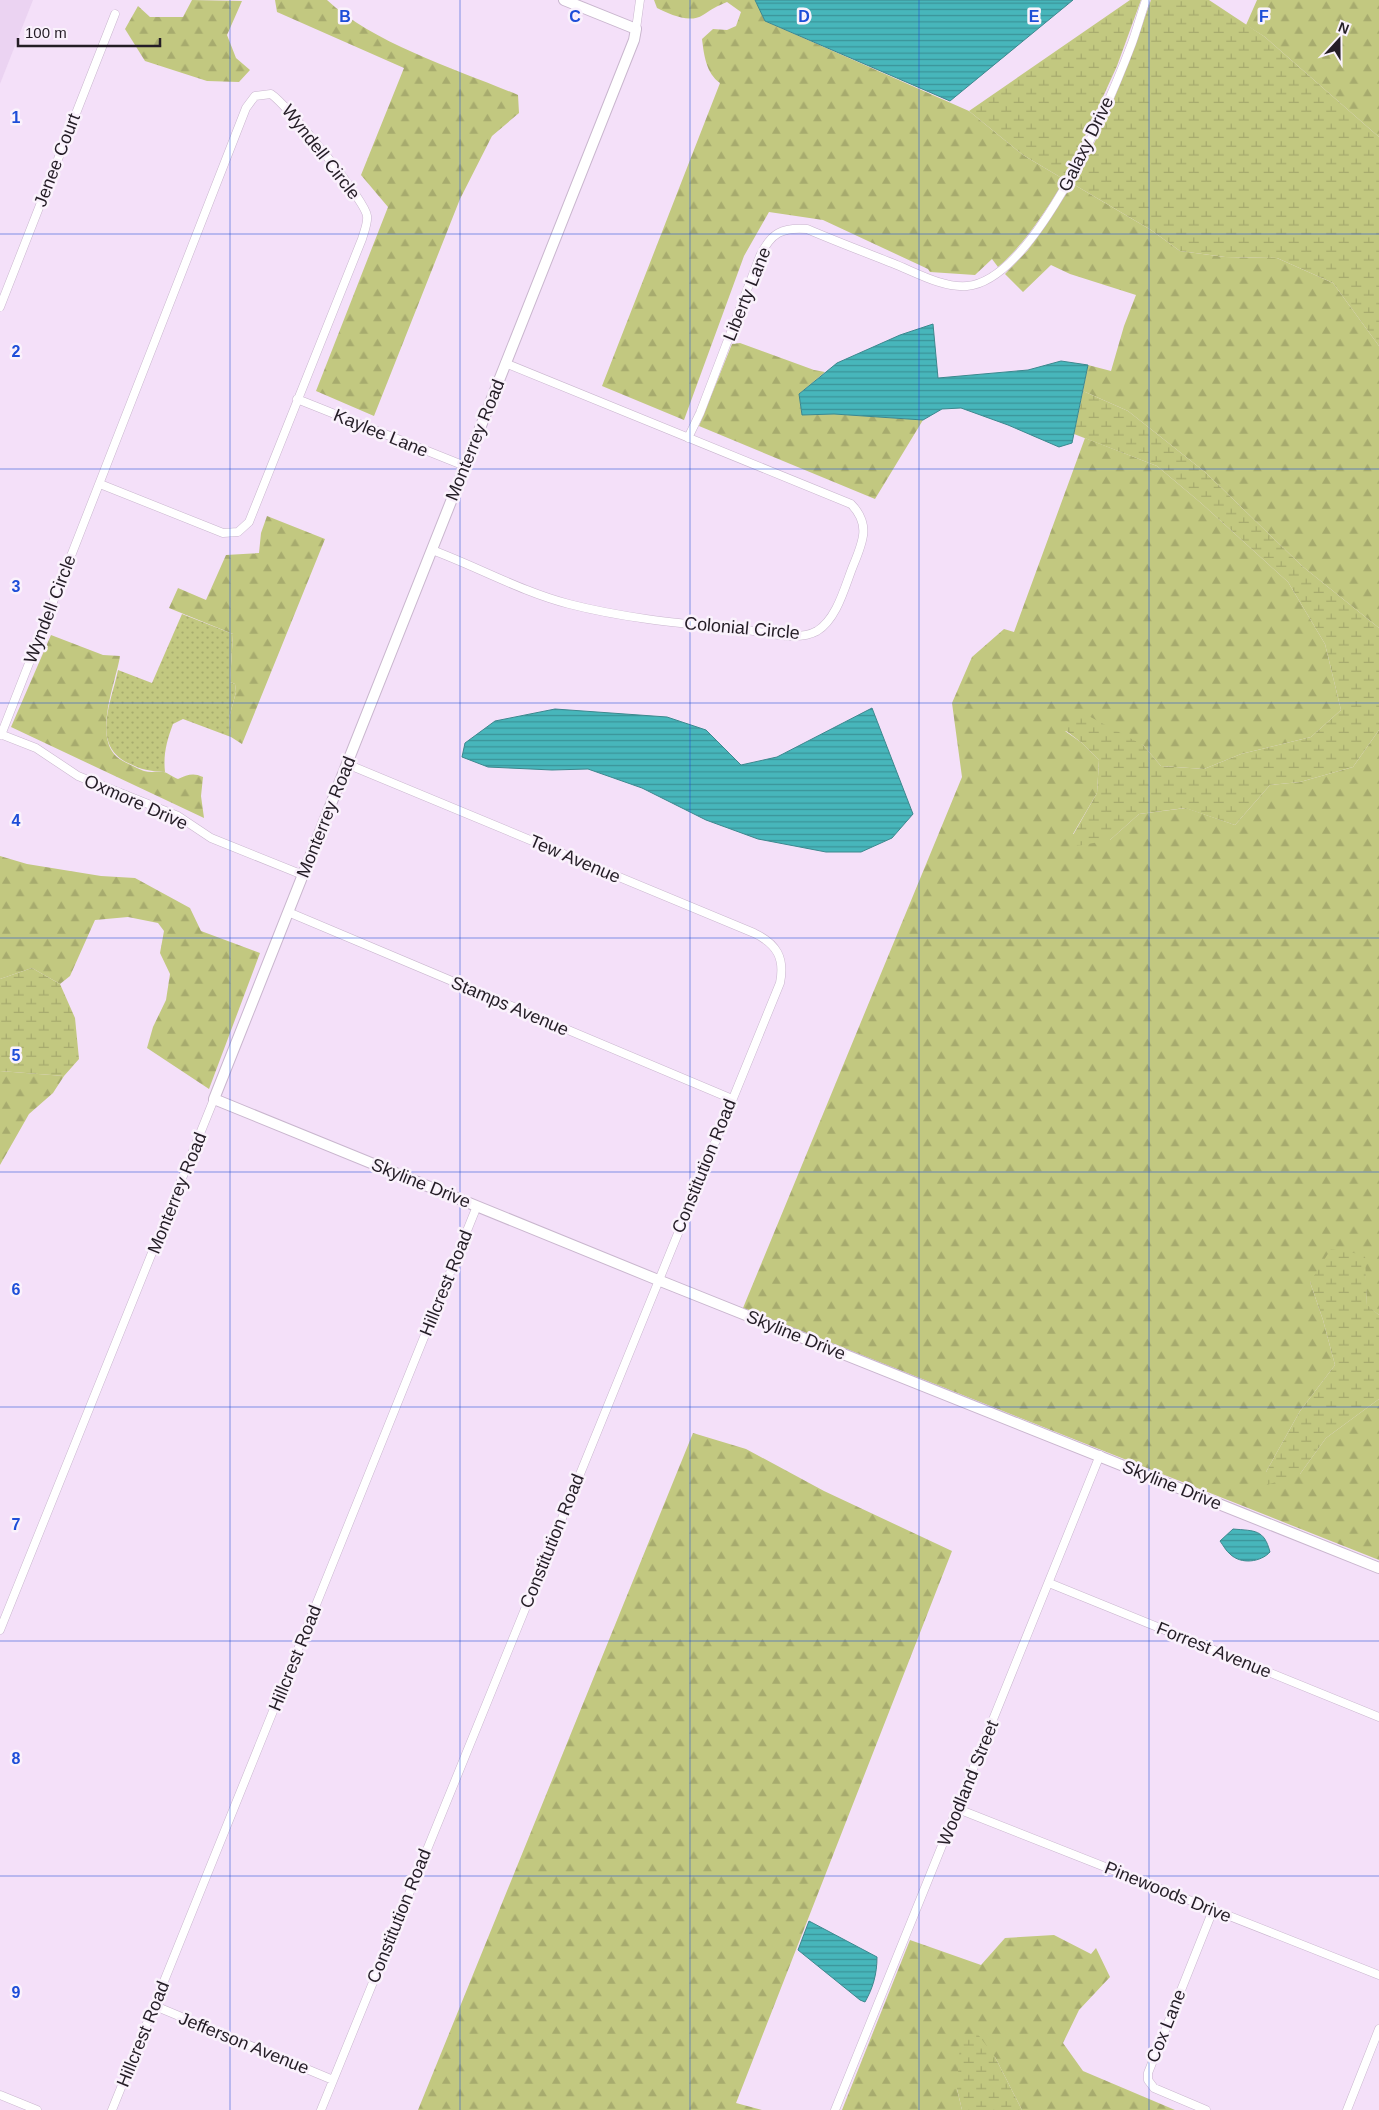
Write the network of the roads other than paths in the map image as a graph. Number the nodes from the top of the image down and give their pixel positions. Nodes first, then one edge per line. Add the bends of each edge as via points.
1 (564, 0) edge
2 (640, 0) edge
3 (1146, 0) edge
4 (115, 14) dead end
5 (636, 29) junction
6 (999, 272) joint
7 (0, 307) edge
8 (506, 363) junction
9 (297, 400) junction
10 (688, 438) junction
11 (465, 466) junction
12 (100, 484) junction
13 (432, 550) junction
14 (1, 734) edge
15 (347, 764) junction
16 (303, 874) junction
17 (288, 912) junction
18 (782, 972) joint
19 (214, 1099) junction
20 (732, 1099) junction
21 (477, 1206) junction
22 (658, 1280) junction
23 (1100, 1455) junction
24 (1379, 1568) edge
25 (1049, 1583) junction
26 (0, 1630) edge
27 (1379, 1717) edge
28 (958, 1809) junction
29 (1212, 1910) junction
30 (1379, 1975) edge
31 (155, 2006) junction
32 (1379, 2029) edge
33 (333, 2080) junction
34 (0, 2095) edge
35 (37, 2110) edge
36 (112, 2110) edge
37 (321, 2110) edge
38 (835, 2110) edge
39 (1206, 2110) edge
40 (1347, 2110) edge

1 - 5 street
2 - 5 street, Monterrey Road
3 - 6 street, Galaxy Drive via 1125,59 1076,169 1025,247
4 - 7 street, Jenee Court
5 - 8 street, Monterrey Road
6 - 10 street, Liberty Lane via 981,283 955,286 807,230 792,228 779,232 760,256
8 - 10 street, Colonial Circle
8 - 11 street, Monterrey Road
9 - 11 street, Kaylee Lane
9 - 12 street, Wyndell Circle via 249,522 238,532 223,533
9 - 12 street, Wyndell Circle via 362,238 367,216 357,196 287,108 272,94 263,94 255,96 246,108
10 - 13 street, Colonial Circle via 842,499 859,511 864,524 863,540 840,598 821,628 795,636 598,611 535,593
11 - 13 street, Monterrey Road
12 - 14 street, Wyndell Circle
13 - 15 street, Monterrey Road
14 - 16 street, Oxmore Drive via 36,748 78,776 178,816 211,838
15 - 16 street, Monterrey Road
15 - 18 street, Tew Avenue via 763,938 779,955
16 - 17 street, Monterrey Road
17 - 19 street, Monterrey Road
17 - 20 street, Stamps Avenue
18 - 20 street, Constitution Road
19 - 21 street, Skyline Drive
19 - 26 street, Monterrey Road
20 - 22 street, Constitution Road
21 - 22 street, Skyline Drive
21 - 31 street, Hillcrest Road
22 - 23 street, Skyline Drive
22 - 33 street, Constitution Road
23 - 24 street, Skyline Drive
23 - 25 street, Woodland Street
25 - 27 street, Forrest Avenue
25 - 28 street, Woodland Street
28 - 29 street, Pinewoods Drive
28 - 38 street, Woodland Street
29 - 30 street, Pinewoods Drive
29 - 39 street, Cox Lane via 1148,2073 1148,2080 1154,2088
31 - 33 street, Jefferson Avenue
31 - 36 street, Hillcrest Road
32 - 40 street
33 - 37 street, Constitution Road
34 - 35 street

